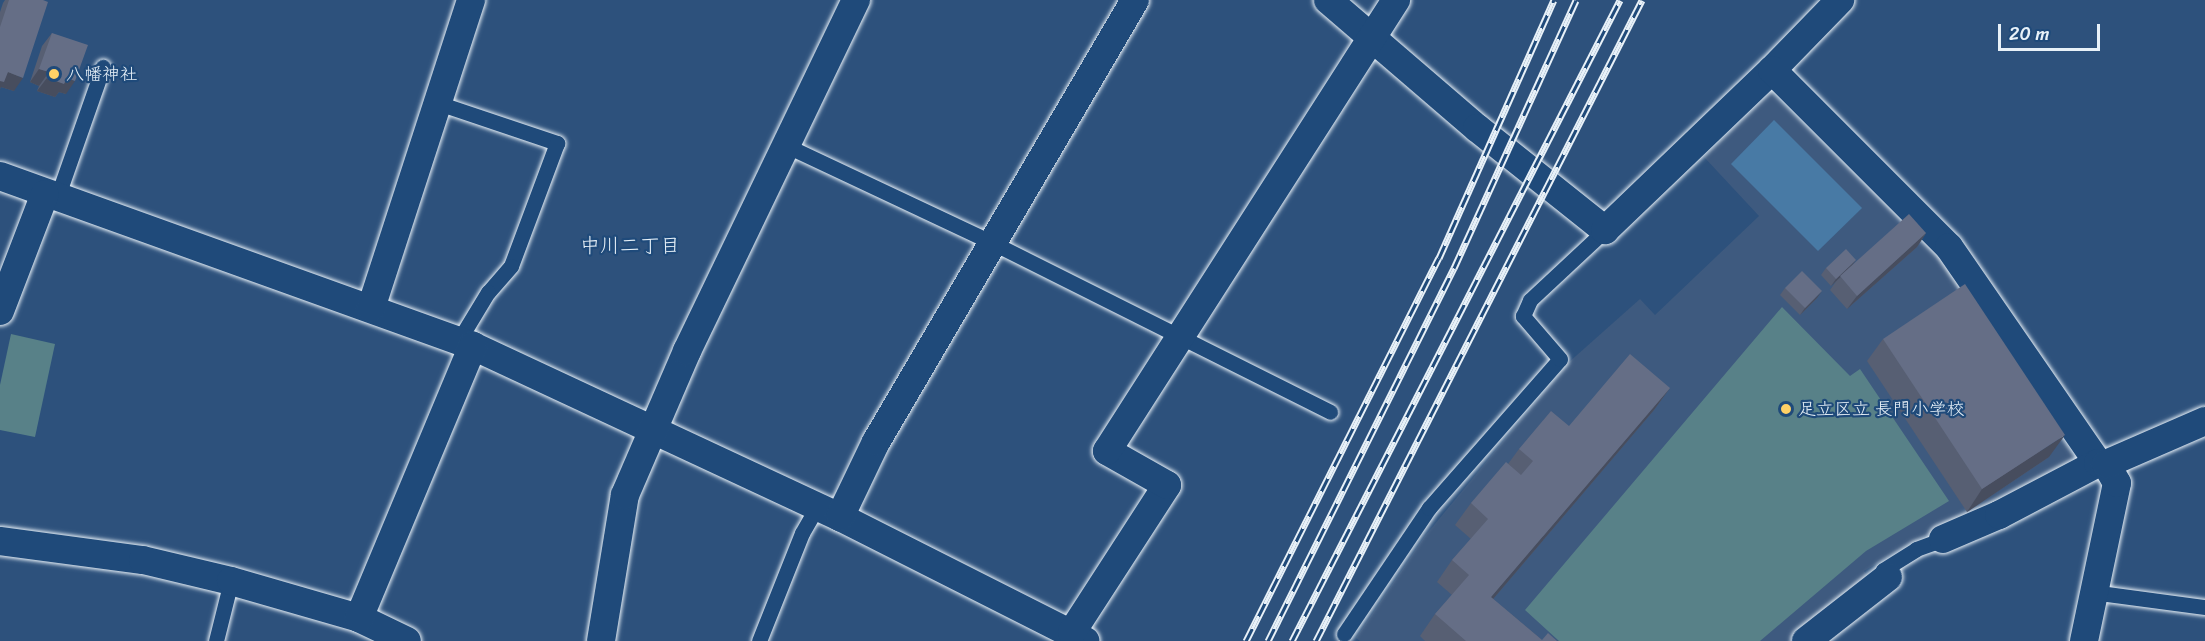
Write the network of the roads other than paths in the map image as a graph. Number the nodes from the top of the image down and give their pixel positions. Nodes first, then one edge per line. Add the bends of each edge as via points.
1 (471, 0) edge
2 (856, 0) edge
3 (1135, 0) edge
4 (1328, 0) edge
5 (1396, 0) edge
6 (1840, 0) edge
7 (1372, 39) junction
8 (103, 67) dead end
9 (1772, 70) junction
10 (438, 103) junction
11 (787, 146) junction
12 (0, 176) edge
13 (51, 196) junction
14 (1605, 230) junction
15 (993, 243) junction
16 (371, 308) junction
17 (0, 311) edge
18 (1178, 338) junction
19 (466, 343) junction
20 (1330, 412) dead end
21 (2205, 421) edge
22 (653, 428) junction
23 (2102, 464) junction
24 (828, 512) junction
25 (1943, 539) joint
26 (0, 541) edge
27 (1887, 577) joint
28 (231, 581) junction
29 (2092, 592) junction
30 (2205, 607) edge
31 (359, 618) junction
32 (1344, 634) dead end
33 (1079, 637) edge
34 (216, 641) edge
35 (406, 641) edge
36 (601, 641) edge
37 (759, 641) edge
38 (1806, 641) edge
39 (2084, 641) edge

1 - 10 street
2 - 11 street
3 - 15 street
4 - 7 street
5 - 7 street
6 - 9 street
7 - 14 street
7 - 18 street
8 - 13 lane
9 - 14 street
9 - 23 street via 1949,247
10 - 16 street
10 - 19 lane via 557,143 511,266 488,292
11 - 15 lane
11 - 22 street
12 - 13 street
13 - 16 street
13 - 17 street
14 - 32 lane via 1530,300 1523,316 1560,359 1429,508
15 - 18 lane
15 - 24 street via 876,442
16 - 19 street
18 - 20 lane
18 - 33 street via 1107,451 1167,485
19 - 22 street
19 - 31 street
21 - 23 street
22 - 24 street
22 - 36 street via 626,495
23 - 25 street
23 - 29 street via 2117,483
24 - 33 street
24 - 37 lane via 802,533
25 - 27 lane via 1916,549 1883,570
26 - 28 street via 143,560
27 - 38 street
28 - 31 street
28 - 34 lane
29 - 30 lane
29 - 39 street
31 - 35 street

